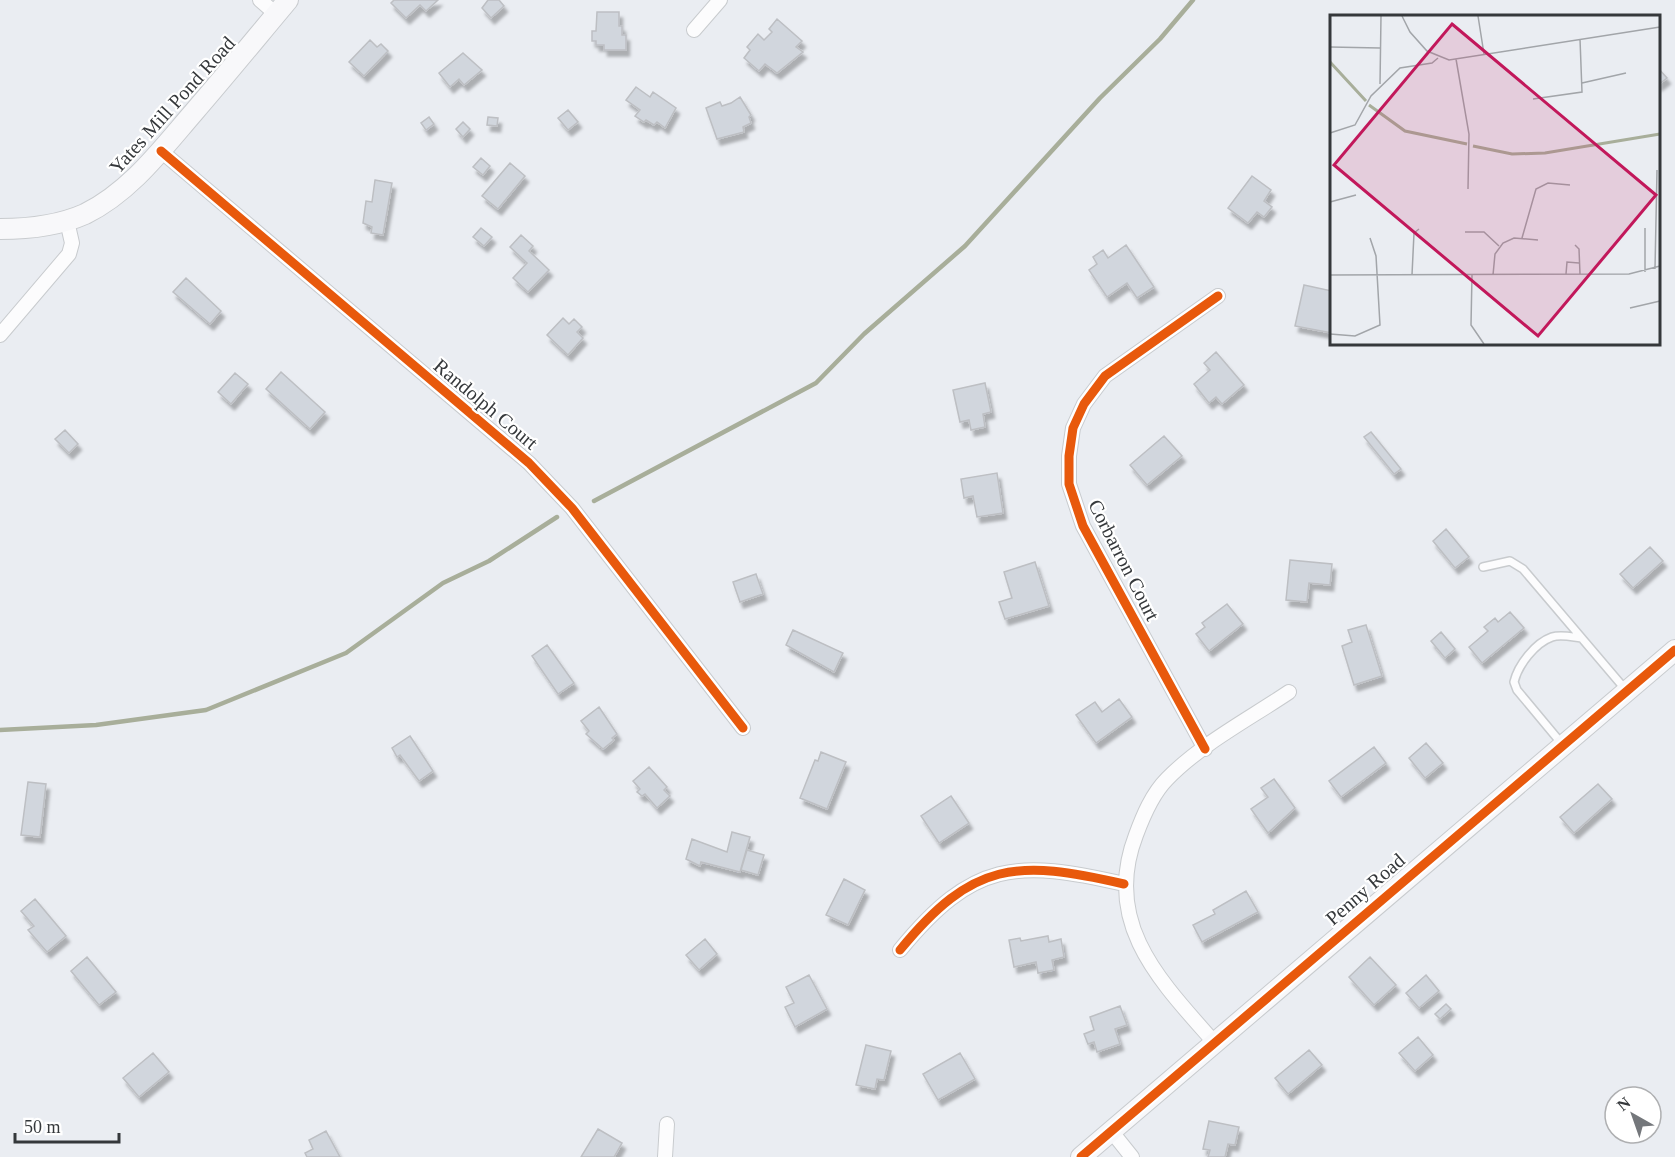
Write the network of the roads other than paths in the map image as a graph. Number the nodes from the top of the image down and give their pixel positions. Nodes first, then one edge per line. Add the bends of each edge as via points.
1 (260, 0) edge
2 (720, 0) edge
3 (282, 7) edge
4 (693, 30) dead end
5 (161, 151) junction
6 (67, 221) junction
7 (0, 229) edge
8 (1218, 296) dead end
9 (0, 335) edge
10 (1483, 567) dead end
11 (1581, 638) junction
12 (1675, 650) edge
13 (1627, 690) junction
14 (1289, 692) dead end
15 (743, 728) dead end
16 (1563, 745) junction
17 (1205, 748) junction
18 (1124, 884) junction
19 (900, 950) dead end
20 (1214, 1042) junction
21 (667, 1124) dead end
22 (1112, 1132) junction
23 (665, 1157) edge
24 (1081, 1157) edge
25 (1131, 1157) edge

1 - 3 street
2 - 4 street
3 - 5 street, Yates Mill Pond Road
5 - 6 street, Yates Mill Pond Road via 112,197
5 - 15 street, Randolph Court via 547,481
6 - 7 street, Yates Mill Pond Road via 26,229
6 - 9 street via 72,243 69,255
8 - 17 street, Corbarron Court via 1105,376 1084,404 1073,428 1069,456 1070,484 1083,526
10 - 11 lane via 1510,561 1523,568
11 - 13 lane
11 - 16 lane via 1557,636 1542,643 1523,662 1514,682
12 - 13 street, Penny Road
13 - 16 street, Penny Road
14 - 17 street
16 - 20 street, Penny Road
17 - 18 street via 1166,780 1145,811 1131,848
18 - 19 street via 1053,869 997,874 957,892 928,916
18 - 20 street via 1135,934 1150,967
20 - 22 street, Penny Road
21 - 23 street
22 - 24 street, Penny Road
22 - 25 street

